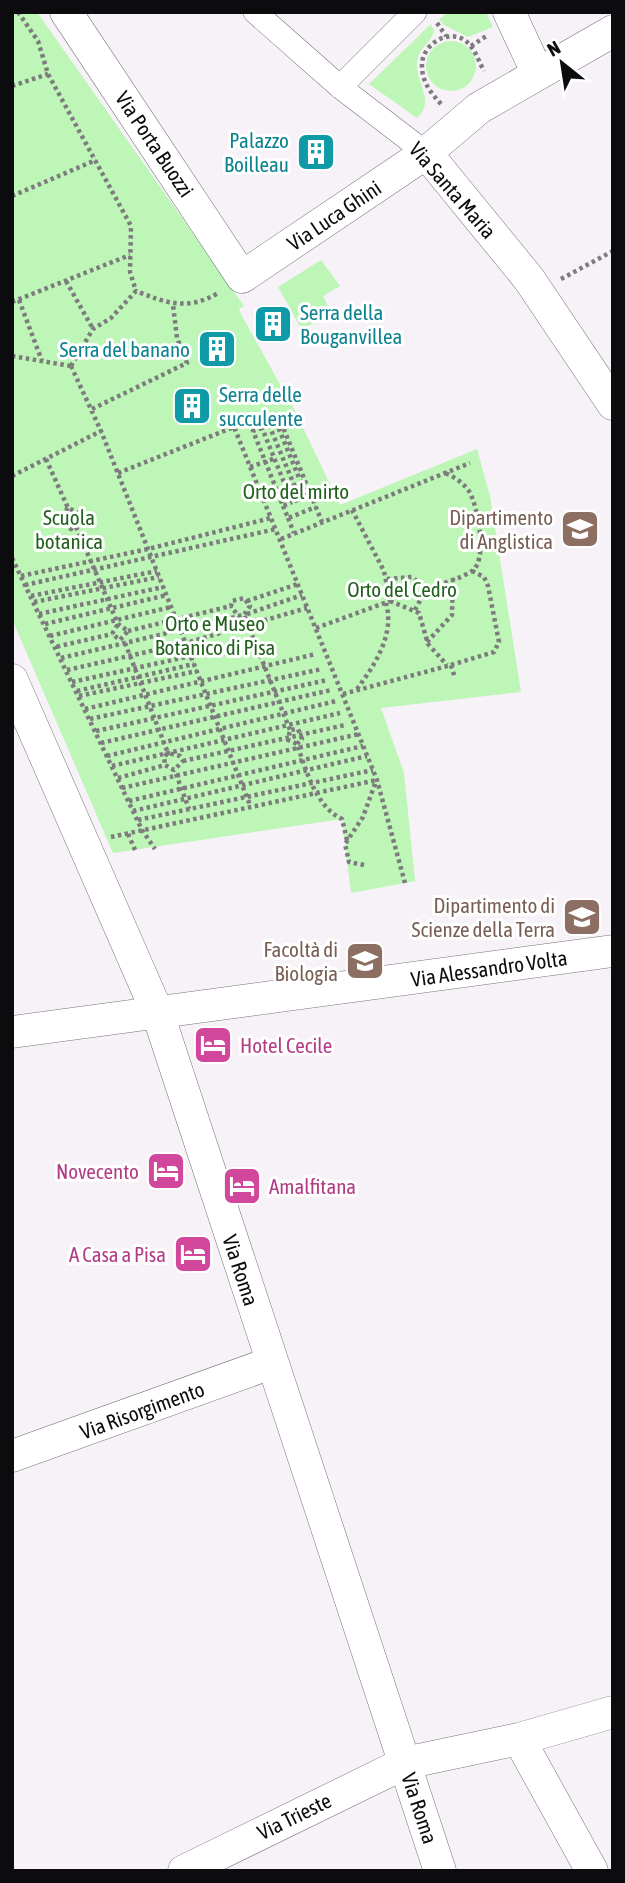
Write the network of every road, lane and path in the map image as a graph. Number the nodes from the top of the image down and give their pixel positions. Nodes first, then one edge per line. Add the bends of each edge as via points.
1 (18, 12) edge
2 (66, 12) edge
3 (256, 12) edge
4 (415, 12) edge
5 (509, 12) edge
6 (613, 31) edge
7 (537, 72) junction
8 (48, 74) junction
9 (12, 86) edge
10 (341, 87) junction
11 (498, 95) junction
12 (458, 123) junction
13 (425, 153) junction
14 (96, 160) junction
15 (12, 196) edge
16 (613, 251) edge
17 (130, 255) junction
18 (66, 281) junction
19 (232, 284) junction
20 (135, 291) junction
21 (537, 291) junction
22 (19, 300) junction
23 (12, 302) edge
24 (173, 305) junction
25 (93, 329) junction
26 (12, 356) edge
27 (42, 361) junction
28 (71, 366) junction
29 (613, 404) edge
30 (92, 409) junction
31 (276, 422) junction
32 (269, 425) junction
33 (262, 428) junction
34 (101, 431) junction
35 (299, 450) dead end
36 (289, 454) junction
37 (46, 459) junction
38 (275, 459) junction
39 (470, 463) dead end
40 (250, 467) dead end
41 (118, 473) junction
42 (445, 473) junction
43 (12, 475) edge
44 (300, 499) junction
45 (292, 502) junction
46 (283, 506) junction
47 (316, 507) junction
48 (68, 508) junction
49 (352, 510) junction
50 (271, 518) junction
51 (288, 518) junction
52 (322, 522) junction
53 (76, 527) junction
54 (276, 529) junction
55 (294, 533) junction
56 (281, 539) dead end
57 (148, 549) junction
58 (12, 558) edge
59 (152, 559) junction
60 (91, 561) junction
61 (95, 571) junction
62 (472, 571) junction
63 (158, 574) junction
64 (21, 576) junction
65 (453, 578) junction
66 (387, 579) junction
67 (298, 584) junction
68 (25, 585) junction
69 (101, 585) junction
70 (163, 587) junction
71 (426, 589) junction
72 (302, 594) junction
73 (30, 596) junction
74 (167, 596) junction
75 (107, 599) junction
76 (247, 601) junction
77 (34, 602) junction
78 (388, 602) junction
79 (231, 606) junction
80 (171, 607) junction
81 (111, 608) junction
82 (307, 608) junction
83 (415, 610) junction
84 (39, 614) junction
85 (244, 615) junction
86 (176, 619) junction
87 (117, 622) junction
88 (44, 624) junction
89 (248, 626) junction
90 (316, 628) dead end
91 (128, 631) junction
92 (181, 631) junction
93 (113, 634) junction
94 (50, 636) junction
95 (125, 641) junction
96 (427, 642) junction
97 (186, 643) junction
98 (58, 646) junction
99 (316, 654) dead end
100 (130, 655) junction
101 (191, 656) junction
102 (61, 658) junction
103 (194, 664) junction
104 (449, 665) junction
105 (265, 667) junction
106 (135, 668) junction
107 (322, 668) dead end
108 (67, 670) junction
109 (197, 671) junction
110 (138, 677) junction
111 (455, 678) dead end
112 (12, 680) edge
113 (270, 680) junction
114 (327, 680) dead end
115 (72, 682) junction
116 (201, 682) junction
117 (141, 683) junction
118 (331, 690) dead end
119 (356, 690) junction
120 (275, 691) junction
121 (78, 694) junction
122 (206, 694) junction
123 (342, 694) junction
124 (146, 695) junction
125 (336, 701) dead end
126 (279, 702) junction
127 (150, 706) junction
128 (211, 706) junction
129 (85, 709) junction
130 (284, 713) junction
131 (340, 713) dead end
132 (214, 715) junction
133 (155, 718) junction
134 (90, 719) junction
135 (345, 725) dead end
136 (219, 727) junction
137 (289, 727) junction
138 (159, 729) junction
139 (96, 731) junction
140 (359, 734) junction
141 (302, 735) junction
142 (287, 738) junction
143 (224, 739) junction
144 (164, 742) junction
145 (101, 743) junction
146 (297, 746) junction
147 (363, 746) junction
148 (229, 751) junction
149 (168, 752) junction
150 (107, 756) junction
151 (367, 756) junction
152 (303, 760) junction
153 (183, 761) junction
154 (233, 762) junction
155 (165, 765) junction
156 (112, 766) junction
157 (307, 770) junction
158 (373, 770) junction
159 (176, 772) junction
160 (239, 776) junction
161 (118, 778) junction
162 (377, 780) junction
163 (312, 782) junction
164 (243, 785) junction
165 (122, 788) junction
166 (182, 789) junction
167 (316, 792) junction
168 (247, 796) junction
169 (185, 799) junction
170 (129, 801) junction
171 (250, 805) junction
172 (189, 809) junction
173 (133, 811) junction
174 (138, 820) junction
175 (142, 830) junction
176 (128, 834) junction
177 (107, 838) dead end
178 (347, 840) junction
179 (155, 849) dead end
180 (136, 852) dead end
181 (365, 866) dead end
182 (405, 883) dead end
183 (613, 951) edge
184 (158, 1014) junction
185 (12, 1032) edge
186 (271, 1363) junction
187 (12, 1456) edge
188 (613, 1712) edge
189 (519, 1739) junction
190 (405, 1763) junction
191 (184, 1871) edge
192 (440, 1871) edge
193 (592, 1871) edge

1 - 8 path via 38,41
2 - 19 street, Via Porta Buozzi
3 - 10 street, Via Santa Maria
4 - 10 street
5 - 7 street
6 - 7 street, Via Luca Ghini
7 - 11 street, Via Luca Ghini
8 - 9 path
8 - 14 path
10 - 13 street, Via Santa Maria
11 - 12 street, Via Luca Ghini
11 - 12 path via 467,42 452,36 438,39 423,59 424,79
12 - 13 street, Via Luca Ghini
13 - 19 street, Via Luca Ghini
13 - 21 street, Via Santa Maria
14 - 15 path
14 - 17 path via 131,226
16 - 21 path
17 - 18 path
17 - 20 path
18 - 22 path
18 - 25 path
19 - 24 path via 204,301
20 - 24 path
20 - 25 path via 111,318
21 - 29 street, Via Santa Maria
22 - 23 path
22 - 27 path
24 - 30 path via 187,363
25 - 28 path
26 - 27 path
27 - 28 path
28 - 30 path
30 - 34 path
31 - 32 path
31 - 36 path
31 - 47 path via 280,420
32 - 33 path
32 - 44 path
33 - 38 path
33 - 46 path via 253,431
34 - 37 path
34 - 41 path
35 - 36 path
36 - 38 path
36 - 44 path via 307,496
37 - 43 path
37 - 48 path
38 - 40 path
38 - 45 path
39 - 42 path
41 - 50 path via 234,427
41 - 57 path
42 - 49 path
42 - 62 path via 470,494 478,516 480,553
44 - 45 path
45 - 46 path
46 - 51 path
47 - 51 path
47 - 52 path
48 - 53 path via 79,513
48 - 53 path via 60,518 71,529
49 - 52 path
49 - 66 path
50 - 54 path
50 - 57 path
51 - 55 path
52 - 55 path
53 - 60 path
54 - 59 path
54 - 67 path
55 - 56 path
57 - 59 path
57 - 60 path
58 - 64 path
59 - 61 path
59 - 63 path
60 - 61 path
60 - 64 path
61 - 68 path
61 - 69 path
62 - 65 path
62 - 104 path via 484,577 488,586 499,642 494,652
63 - 69 path
63 - 70 path
64 - 68 path
65 - 71 path
65 - 96 path via 452,615
66 - 71 path via 412,577
66 - 78 path
67 - 72 path
67 - 76 path
68 - 73 path
69 - 73 path
69 - 75 path
69 - 77 path
70 - 74 path
70 - 75 path
71 - 83 path
72 - 82 path
72 - 85 path
73 - 77 path
74 - 80 path
74 - 81 path
75 - 81 path
75 - 84 path
76 - 79 path via 237,598
76 - 85 path via 250,606
77 - 84 path
78 - 83 path
78 - 90 path
78 - 119 path via 389,627 374,667
79 - 85 path via 234,613
79 - 86 path
80 - 86 path
80 - 87 path
81 - 87 path
81 - 88 path
82 - 89 path
82 - 123 path
83 - 96 path
84 - 88 path
85 - 89 path
85 - 92 path
86 - 91 path
86 - 92 path
87 - 91 path
87 - 93 path
87 - 94 path
88 - 94 path
89 - 97 path
89 - 105 path
91 - 95 path
92 - 95 path
92 - 97 path
93 - 95 path
93 - 98 path
94 - 98 path
95 - 100 path
95 - 102 path
96 - 104 path
97 - 100 path
97 - 101 path
98 - 102 path
99 - 105 path
100 - 106 path
100 - 108 path
101 - 103 path
101 - 106 path
102 - 108 path
103 - 109 path
103 - 110 path
104 - 111 path
104 - 119 path
105 - 113 path
105 - 116 path
106 - 110 path
106 - 115 path
107 - 113 path
108 - 115 path
109 - 116 path
109 - 117 path
110 - 117 path
110 - 121 path
112 - 184 street, Via Roma
113 - 120 path
113 - 122 path
114 - 120 path
115 - 121 path
116 - 122 path
116 - 124 path
117 - 121 path
117 - 124 path
118 - 126 path
119 - 123 path
120 - 126 path
120 - 128 path
121 - 129 path
122 - 127 path
122 - 128 path
123 - 140 path
124 - 127 path
124 - 129 path
125 - 130 path
126 - 130 path
126 - 132 path
127 - 133 path
127 - 134 path
128 - 132 path
128 - 133 path
129 - 134 path
130 - 136 path
130 - 137 path
131 - 137 path
132 - 136 path
132 - 138 path
133 - 138 path
133 - 139 path
134 - 139 path
135 - 141 path
136 - 143 path
136 - 144 path
137 - 141 path
137 - 142 path
137 - 143 path
138 - 144 path
138 - 145 path
139 - 145 path
140 - 146 path
140 - 147 path
141 - 142 path
141 - 146 path
142 - 146 path
142 - 148 path
143 - 148 path
143 - 149 path
144 - 149 path
144 - 150 path
145 - 150 path
146 - 152 path
146 - 154 path
147 - 151 path
147 - 152 path
148 - 153 path
148 - 154 path
149 - 153 path
149 - 155 path
149 - 156 path
150 - 156 path
151 - 157 path
151 - 158 path
152 - 157 path
152 - 160 path
153 - 159 path
154 - 159 path
154 - 160 path
155 - 159 path
155 - 161 path
156 - 161 path
157 - 163 path
157 - 164 path
158 - 162 path
158 - 163 path
159 - 165 path
159 - 166 path
160 - 164 path
160 - 166 path
161 - 165 path
162 - 167 path
162 - 178 path via 363,817
162 - 182 path
163 - 167 path
163 - 168 path
164 - 168 path
164 - 169 path
165 - 170 path
166 - 169 path
166 - 170 path
167 - 171 path
167 - 178 path via 330,813 342,819
168 - 171 path
168 - 172 path
169 - 172 path
169 - 173 path
170 - 173 path
171 - 175 path
172 - 174 path
173 - 174 path
174 - 175 path
175 - 176 path
175 - 179 path
176 - 177 path
176 - 180 path
178 - 181 path via 349,863
183 - 184 street, Via Alessandro Volta
184 - 185 street, Via Alessandro Volta
184 - 186 street, Via Roma
186 - 187 street, Via Risorgimento
186 - 190 street, Via Roma
188 - 189 street, Via Trieste
189 - 190 street, Via Trieste
189 - 193 street
190 - 191 street, Via Trieste
190 - 192 street, Via Roma

